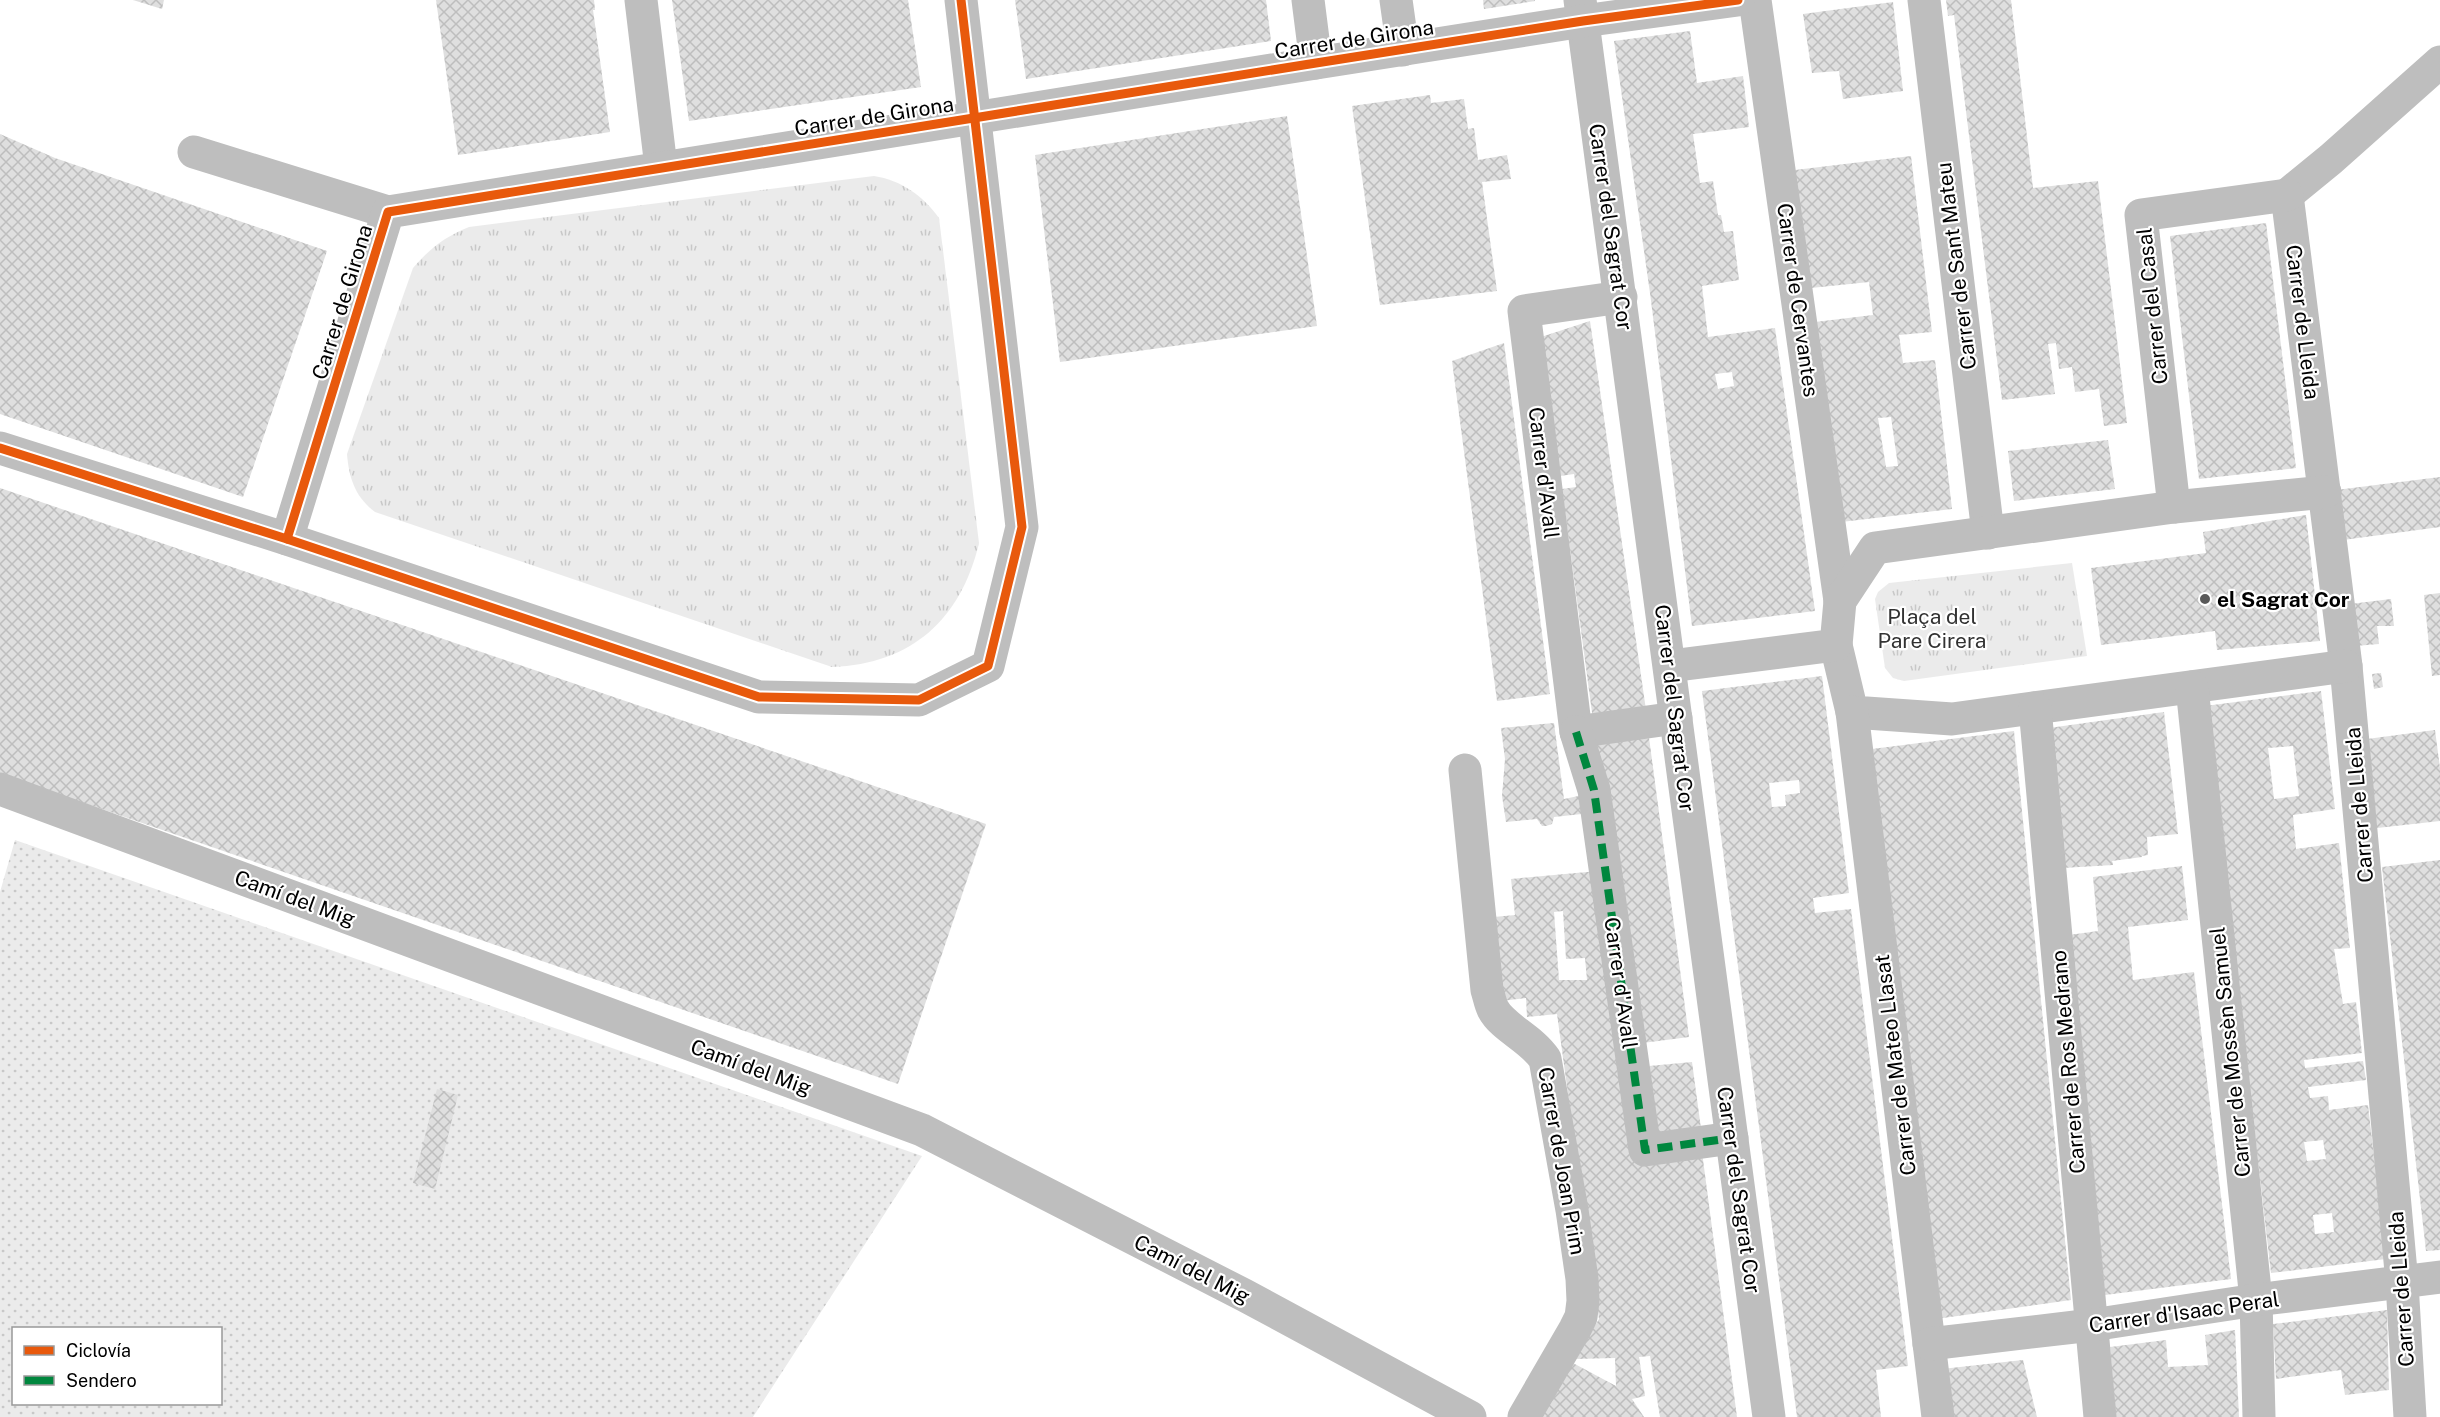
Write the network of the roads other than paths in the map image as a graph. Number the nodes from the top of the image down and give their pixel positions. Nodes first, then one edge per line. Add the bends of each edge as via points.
1 (641, 0) edge
2 (961, 0) edge
3 (1308, 0) edge
4 (1396, 0) edge
5 (1738, 0) edge
6 (1755, 0) edge
7 (1924, 0) edge
8 (1581, 11) edge
9 (1403, 50) junction
10 (2440, 62) edge
11 (1316, 63) junction
12 (976, 118) junction
13 (194, 152) dead end
14 (661, 167) junction
15 (2287, 195) junction
16 (388, 212) junction
17 (1620, 297) junction
18 (0, 448) edge
19 (2325, 492) junction
20 (2174, 507) junction
21 (1988, 532) junction
22 (287, 539) junction
23 (1840, 601) junction
24 (1836, 645) junction
25 (1670, 666) junction
26 (2346, 666) junction
27 (2192, 687) junction
28 (2035, 708) junction
29 (1852, 712) junction
30 (1676, 718) junction
31 (1576, 732) junction
32 (1465, 770) dead end
33 (0, 789) edge
34 (1732, 1138) junction
35 (2440, 1277) edge
36 (2402, 1283) junction
37 (2256, 1300) junction
38 (2092, 1325) junction
39 (1929, 1344) junction
40 (1470, 1417) edge
41 (1524, 1417) edge
42 (1769, 1417) edge
43 (1938, 1417) edge
44 (2100, 1417) edge
45 (2259, 1417) edge
46 (2410, 1417) edge

1 - 14 street
2 - 12 street
3 - 11 street
4 - 9 street
5 - 8 street, Carrer de Girona
6 - 23 street, Carrer de Cervantes
7 - 21 street, Carrer de Sant Mateu
8 - 9 street, Carrer de Girona
8 - 17 street, Carrer del Sagrat Cor
9 - 11 street, Carrer de Girona
10 - 15 street
11 - 12 street, Carrer de Girona
12 - 14 street, Carrer de Girona
12 - 22 street via 1022,527 988,666 919,700 759,698
13 - 16 street
14 - 16 street, Carrer de Girona
15 - 19 street, Carrer de Lleida
15 - 20 street, Carrer del Casal via 2141,215
16 - 22 street, Carrer de Girona
17 - 25 street, Carrer del Sagrat Cor
17 - 31 street, Carrer d'Avall via 1524,311
18 - 22 street
19 - 20 street
19 - 26 street, Carrer de Lleida
20 - 21 street
21 - 23 street via 1875,548
23 - 24 street
24 - 25 street
24 - 29 street
25 - 30 street, Carrer del Sagrat Cor
26 - 27 street
26 - 36 street, Carrer de Lleida
27 - 28 street
27 - 37 street, Carrer de Mossèn Samuel
28 - 29 street via 1952,719
28 - 38 street, Carrer de Ros Medrano
29 - 39 street, Carrer de Mateo Llasat
30 - 31 street
30 - 34 street, Carrer del Sagrat Cor
31 - 34 street, Carrer d'Avall via 1594,790 1645,1150
32 - 41 street, Carrer de Joan Prim via 1487,990 1501,1020 1538,1047 1545,1059 1582,1279 1581,1317
33 - 40 street, Camí del Mig via 922,1130 1244,1294
34 - 42 street, Carrer del Sagrat Cor
35 - 36 street, Carrer d'Isaac Peral
36 - 37 street, Carrer d'Isaac Peral
36 - 46 street, Carrer de Lleida
37 - 38 street, Carrer d'Isaac Peral
37 - 45 street, Carrer de Mossèn Samuel
38 - 39 street, Carrer d'Isaac Peral
38 - 44 street, Carrer de Ros Medrano
39 - 43 street, Carrer de Mateo Llasat

